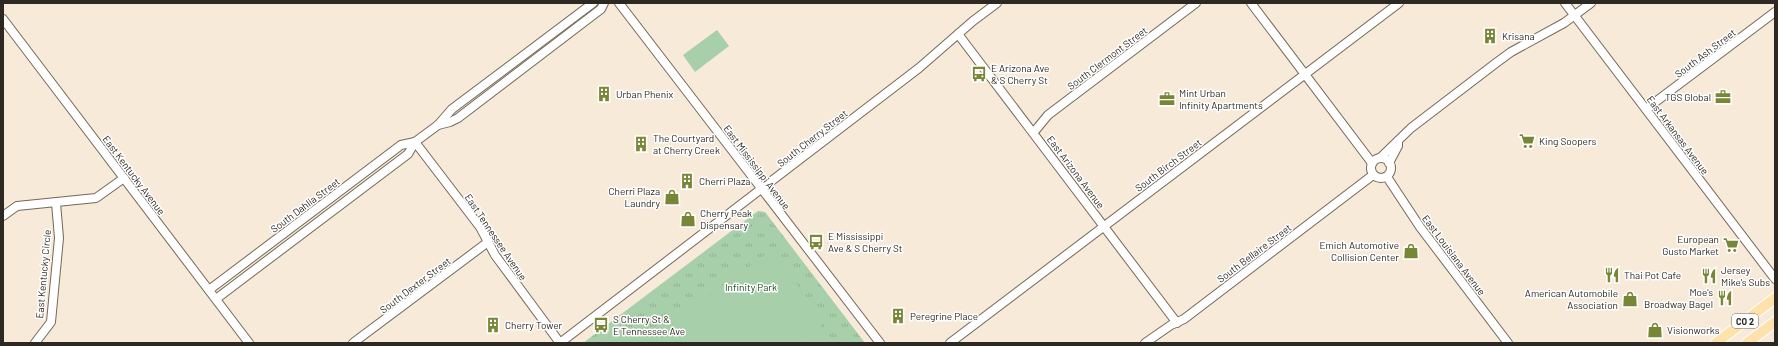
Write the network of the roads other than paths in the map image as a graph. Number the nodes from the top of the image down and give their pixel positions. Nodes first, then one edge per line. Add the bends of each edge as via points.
1 (593, 3) edge
2 (604, 3) edge
3 (619, 3) edge
4 (997, 3) edge
5 (1196, 3) edge
6 (1251, 3) edge
7 (1398, 3) edge
8 (1565, 3) edge
9 (1590, 3) edge
10 (1775, 12) edge
11 (1574, 15) junction
12 (3, 19) edge
13 (958, 34) junction
14 (1304, 73) junction
15 (1646, 109) junction
16 (438, 125) junction
17 (1034, 132) junction
18 (1398, 141) junction
19 (415, 142) junction
20 (1380, 158) junction
21 (1389, 162) junction
22 (1372, 163) junction
23 (1373, 175) junction
24 (1387, 177) junction
25 (124, 178) junction
26 (762, 189) junction
27 (56, 203) junction
28 (3, 216) edge
29 (1104, 226) junction
30 (488, 242) junction
31 (1775, 279) edge
32 (209, 290) junction
33 (1775, 298) edge
34 (216, 299) junction
35 (1775, 322) edge
36 (1177, 323) junction
37 (35, 343) edge
38 (249, 343) edge
39 (353, 343) edge
40 (560, 343) edge
41 (880, 343) edge
42 (950, 343) edge
43 (1145, 343) edge
44 (1508, 343) edge
45 (1716, 343) edge
46 (1747, 343) edge

1 - 16 street, South Dahlia Street via 452,109
2 - 16 street, South Dahlia Street via 601,10 458,118
3 - 26 street, East Mississippi Avenue
4 - 13 street, South Cherry Street
5 - 17 street, South Clermont Street via 1048,115
6 - 14 street
7 - 14 street, South Birch Street
8 - 11 street, East Arkansas Avenue
9 - 11 street
10 - 15 street, South Ash Street
11 - 15 street, East Arkansas Avenue
11 - 18 street via 1510,52 1416,123
12 - 25 street, East Kentucky Avenue
13 - 17 street, East Arizona Avenue
13 - 26 street, South Cherry Street via 919,68
14 - 22 street
14 - 29 street, South Birch Street
15 - 31 street, East Arkansas Avenue
16 - 19 street, South Dahlia Street
17 - 29 street, East Arizona Avenue
18 - 20 street
18 - 21 street
19 - 30 street, East Tennessee Avenue via 475,220
19 - 32 street, South Dahlia Street via 401,145
19 - 34 street, South Dahlia Street via 408,154
20 - 21 street
20 - 22 street
21 - 24 street via 1391,170
22 - 23 street via 1370,167
23 - 24 street via 1378,178
23 - 36 street, South Bellaire Street
24 - 44 street, East Louisiana Avenue via 1420,227
25 - 27 street via 96,198
25 - 32 street, East Kentucky Avenue
26 - 40 street, South Cherry Street
26 - 41 street, East Mississippi Avenue
27 - 28 street via 17,206
27 - 37 street, East Kentucky Circle via 59,238 51,322
29 - 36 street, East Arizona Avenue
29 - 42 street, South Birch Street
30 - 39 street, South Dexter Street
30 - 40 street, East Tennessee Avenue
32 - 34 street, East Kentucky Avenue
33 - 45 main road, CO 2
34 - 38 street, East Kentucky Avenue
35 - 46 main road, CO 2
36 - 43 street, South Bellaire Street

